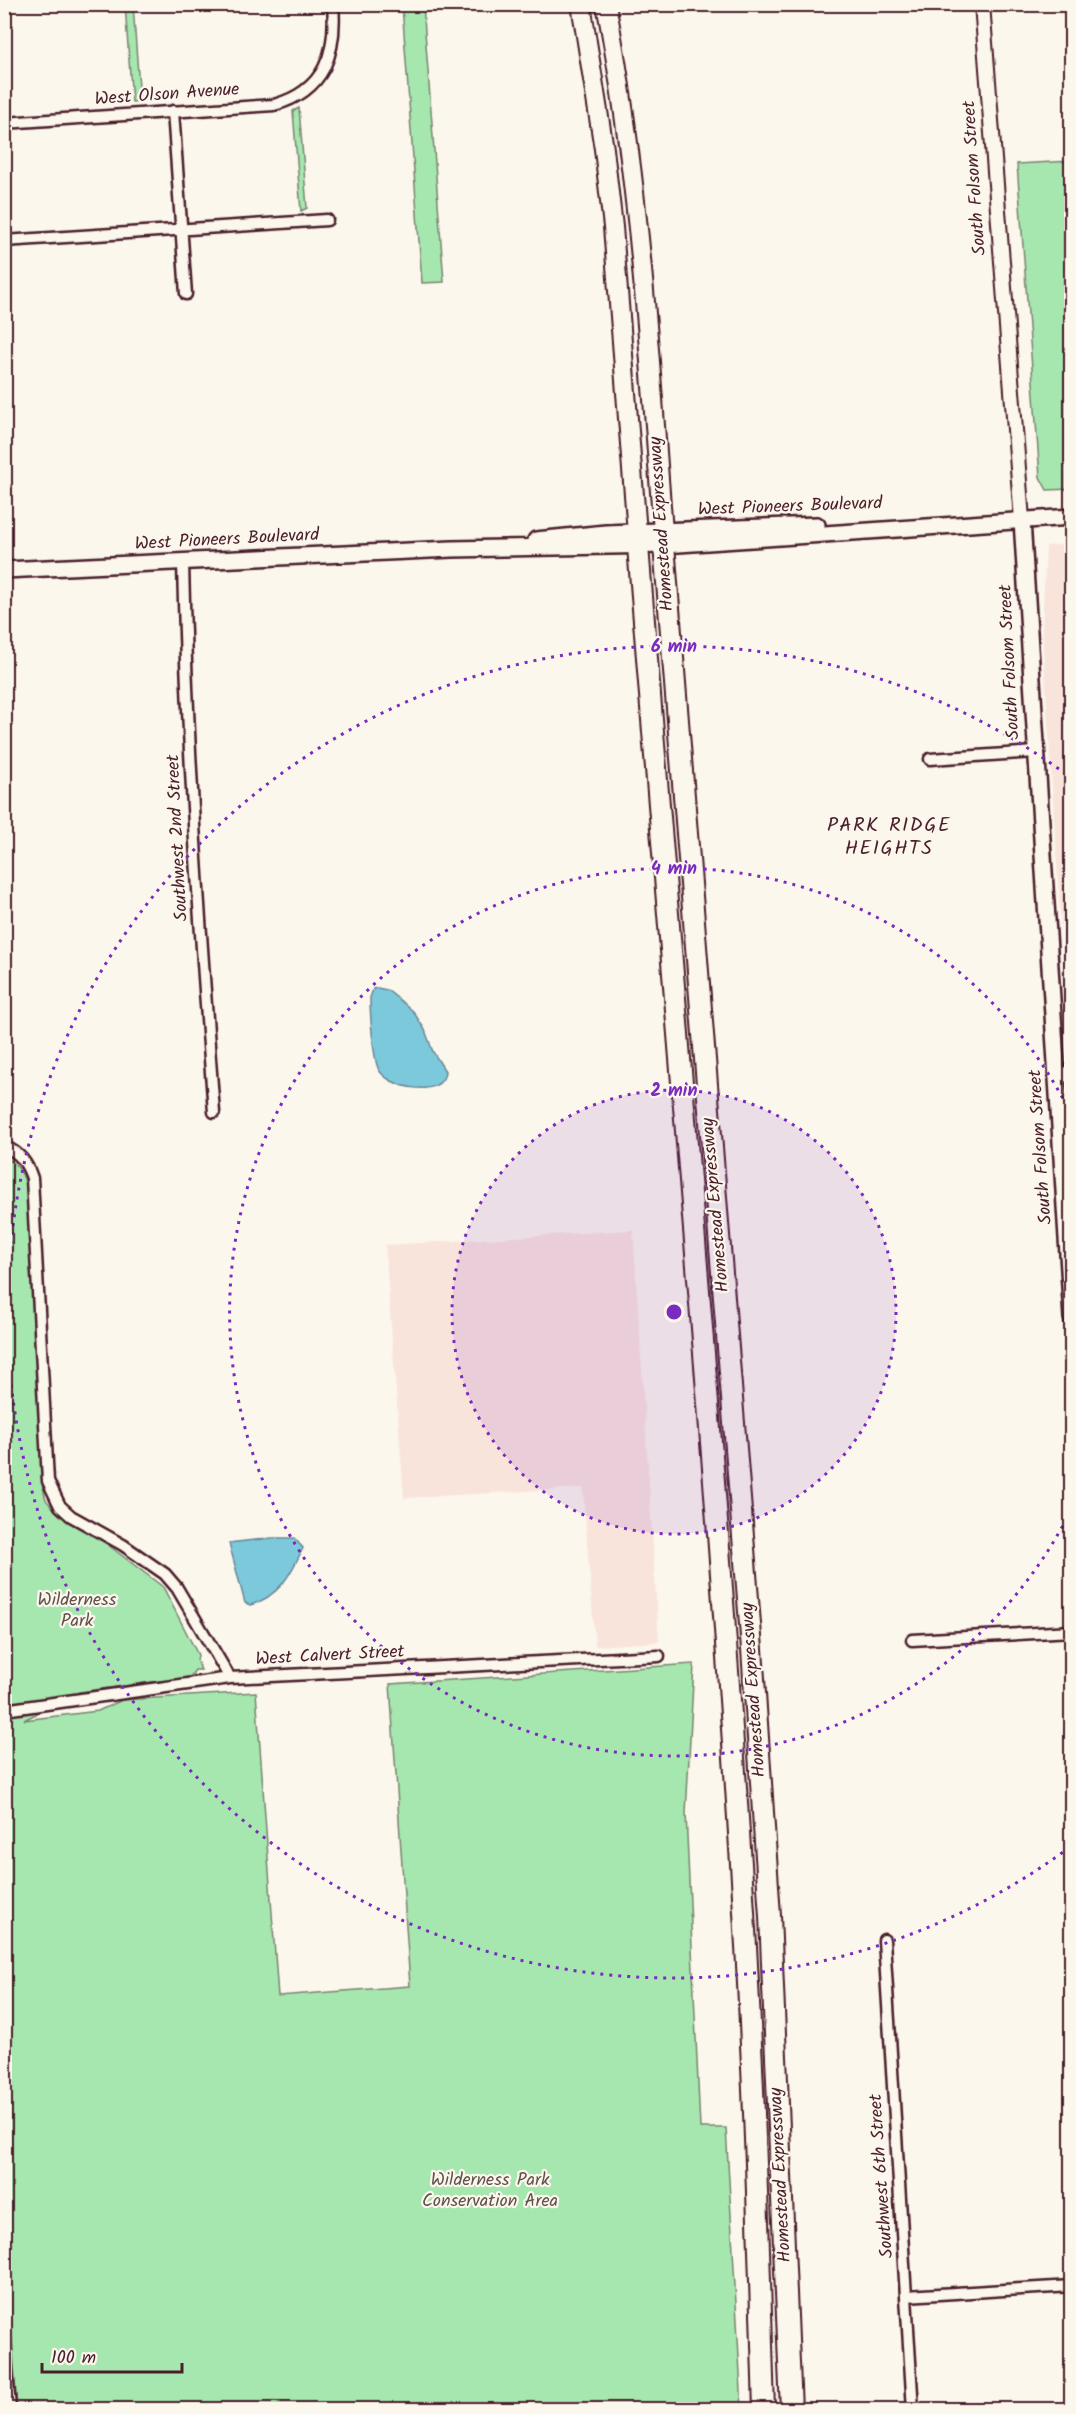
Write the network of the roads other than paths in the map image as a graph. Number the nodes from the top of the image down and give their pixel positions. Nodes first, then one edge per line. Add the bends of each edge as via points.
1 (333, 4) edge
2 (580, 4) edge
3 (606, 4) edge
4 (982, 4) edge
5 (173, 111) junction
6 (4, 123) edge
7 (327, 220) dead end
8 (181, 229) junction
9 (4, 241) edge
10 (186, 294) dead end
11 (1071, 517) edge
12 (1022, 520) junction
13 (637, 538) junction
14 (664, 538) junction
15 (183, 562) junction
16 (4, 570) edge
17 (1035, 752) junction
18 (930, 759) dead end
19 (1064, 1075) edge
20 (214, 1112) dead end
21 (4, 1146) edge
22 (1071, 1318) edge
23 (1071, 1630) edge
24 (912, 1640) dead end
25 (659, 1656) dead end
26 (230, 1678) junction
27 (4, 1710) edge
28 (884, 1940) dead end
29 (1071, 2286) edge
30 (906, 2296) junction
31 (4, 2332) edge
32 (10, 2409) edge
33 (764, 2409) edge
34 (791, 2409) edge
35 (913, 2409) edge

1 - 5 street, West Olson Avenue via 334,36 329,56 308,90 274,105
2 - 13 highway, Homestead Expressway via 613,227
3 - 14 highway, Homestead Expressway via 623,100 639,238
4 - 12 street, South Folsom Street
5 - 6 street, West Olson Avenue
5 - 8 street
7 - 8 street
8 - 9 street
8 - 10 street
11 - 12 main road, West Pioneers Boulevard
12 - 14 main road, West Pioneers Boulevard
12 - 17 main road, South Folsom Street
13 - 14 main road, West Pioneers Boulevard
13 - 15 main road, West Pioneers Boulevard
13 - 33 highway, Homestead Expressway via 743,1904
14 - 34 highway, Homestead Expressway via 770,1916
15 - 16 main road, West Pioneers Boulevard
15 - 20 street, Southwest 2nd Street via 186,681
17 - 18 street
17 - 19 main road, South Folsom Street
19 - 22 main road, South Folsom Street
21 - 26 street via 24,1160 32,1178 48,1481 52,1493 71,1516 165,1574
23 - 24 street
25 - 26 street, West Calvert Street
26 - 27 street, West Calvert Street
28 - 30 street, Southwest 6th Street
29 - 30 street
30 - 35 street, Southwest 6th Street
31 - 32 street

